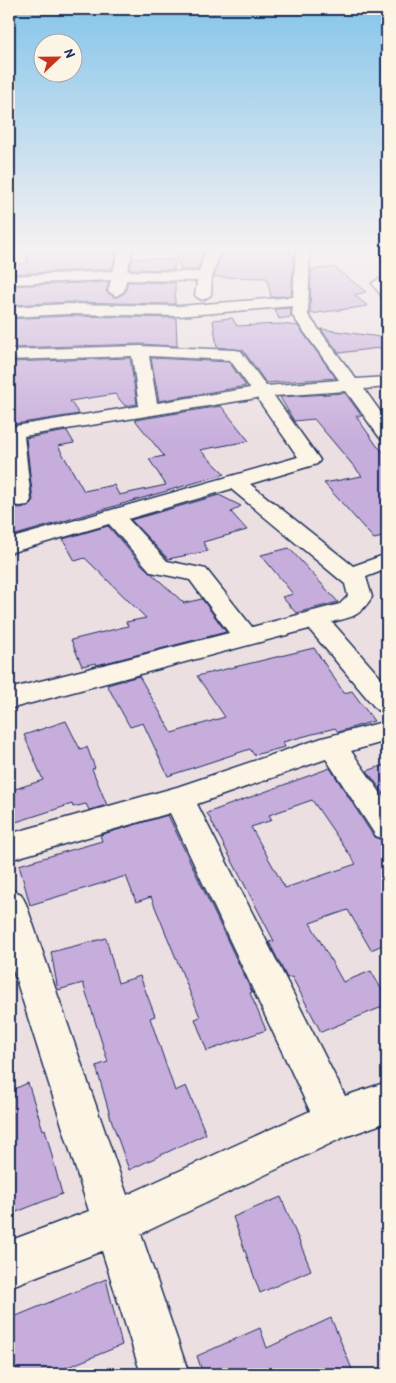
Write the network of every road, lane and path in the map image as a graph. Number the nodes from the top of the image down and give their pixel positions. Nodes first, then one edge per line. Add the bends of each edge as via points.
1 (300, 315) edge
2 (140, 351) junction
3 (9, 355) edge
4 (387, 382) edge
5 (352, 384) junction
6 (261, 392) junction
7 (149, 411) junction
8 (11, 433) edge
9 (387, 434) edge
10 (235, 482) junction
11 (20, 500) dead end
12 (114, 516) junction
13 (9, 546) edge
14 (387, 561) edge
15 (348, 575) junction
16 (316, 620) junction
17 (246, 638) junction
18 (9, 699) edge
19 (387, 703) edge
20 (387, 731) edge
21 (332, 746) junction
22 (179, 798) junction
23 (387, 827) edge
24 (9, 848) edge
25 (9, 904) edge
26 (16, 947) edge
27 (387, 1102) edge
28 (335, 1120) junction
29 (114, 1224) junction
30 (9, 1264) edge
31 (165, 1374) edge

1 - 5 street
2 - 3 street
2 - 6 street via 235,355
2 - 7 street
4 - 5 street
5 - 6 street
5 - 9 street
6 - 7 street
6 - 10 street via 310,460
7 - 8 street
8 - 11 street
10 - 12 street
10 - 15 street
12 - 13 street
12 - 17 street via 159,567 198,574
14 - 15 street
15 - 16 street via 357,581 360,597 349,610
16 - 17 street
16 - 19 street
17 - 18 street
20 - 21 street
21 - 22 street
21 - 23 street
22 - 24 street
22 - 28 street
25 - 26 street
26 - 29 street
27 - 28 street
28 - 29 street
29 - 30 street
29 - 31 street

